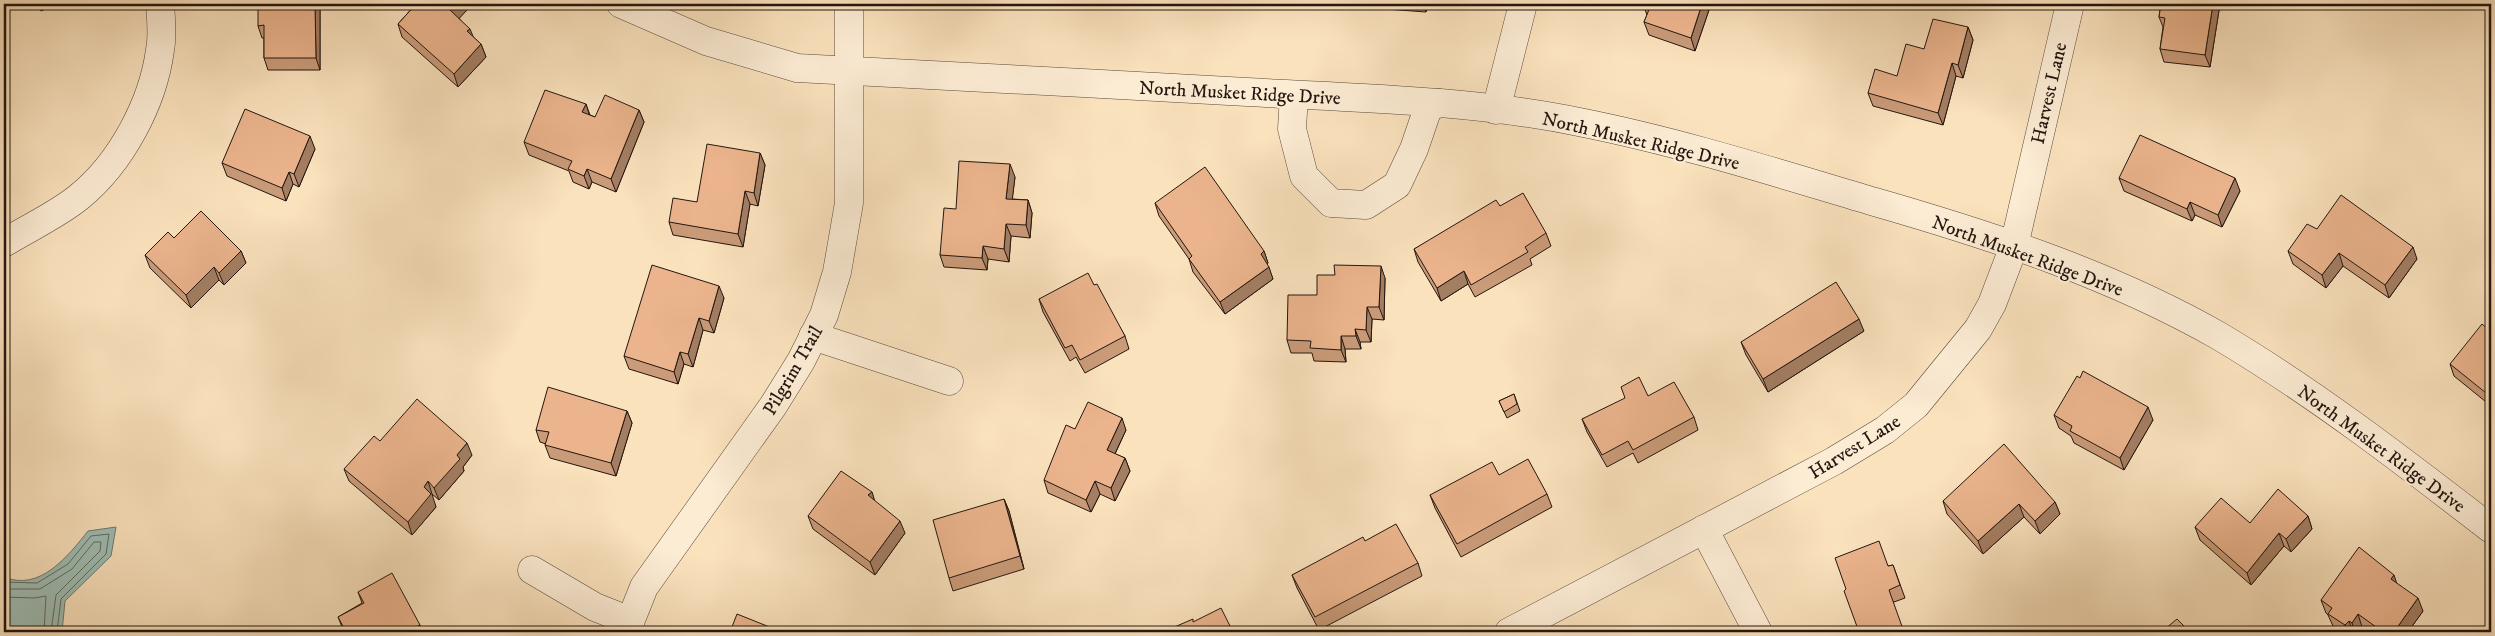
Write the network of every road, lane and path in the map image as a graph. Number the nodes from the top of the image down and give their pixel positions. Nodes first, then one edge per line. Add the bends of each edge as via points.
1 (160, 4) edge
2 (621, 4) edge
3 (850, 4) edge
4 (1523, 4) edge
5 (2070, 4) edge
6 (851, 70) junction
7 (1294, 95) junction
8 (1439, 103) junction
9 (1496, 110) junction
10 (4, 243) edge
11 (2014, 246) junction
12 (813, 336) junction
13 (949, 380) dead end
14 (1704, 529) junction
15 (2491, 529) edge
16 (532, 570) dead end
17 (628, 626) edge
18 (1509, 632) edge
19 (1758, 632) edge

1 - 10 street via 160,49 150,92 141,116 113,159 78,198
2 - 6 street, North Musket Ridge Drive via 706,41 797,68
3 - 6 street, Pilgrim Trail
4 - 9 street
5 - 11 street, Harvest Lane
6 - 7 street, North Musket Ridge Drive
6 - 12 street, Pilgrim Trail via 849,203 837,272 824,315
7 - 8 street, North Musket Ridge Drive
7 - 8 street via 1292,129 1304,176 1331,202 1366,205 1397,185 1428,108
8 - 9 street, North Musket Ridge Drive
9 - 11 street, North Musket Ridge Drive via 1577,121 1711,153
11 - 14 street, Harvest Lane via 1992,304 1978,329 1916,405 1885,430 1834,461
11 - 15 street, North Musket Ridge Drive via 2085,272 2216,335 2309,393
12 - 13 street
12 - 17 street, Pilgrim Trail via 773,406 644,587
14 - 18 street, Harvest Lane
14 - 19 street
16 - 17 street

